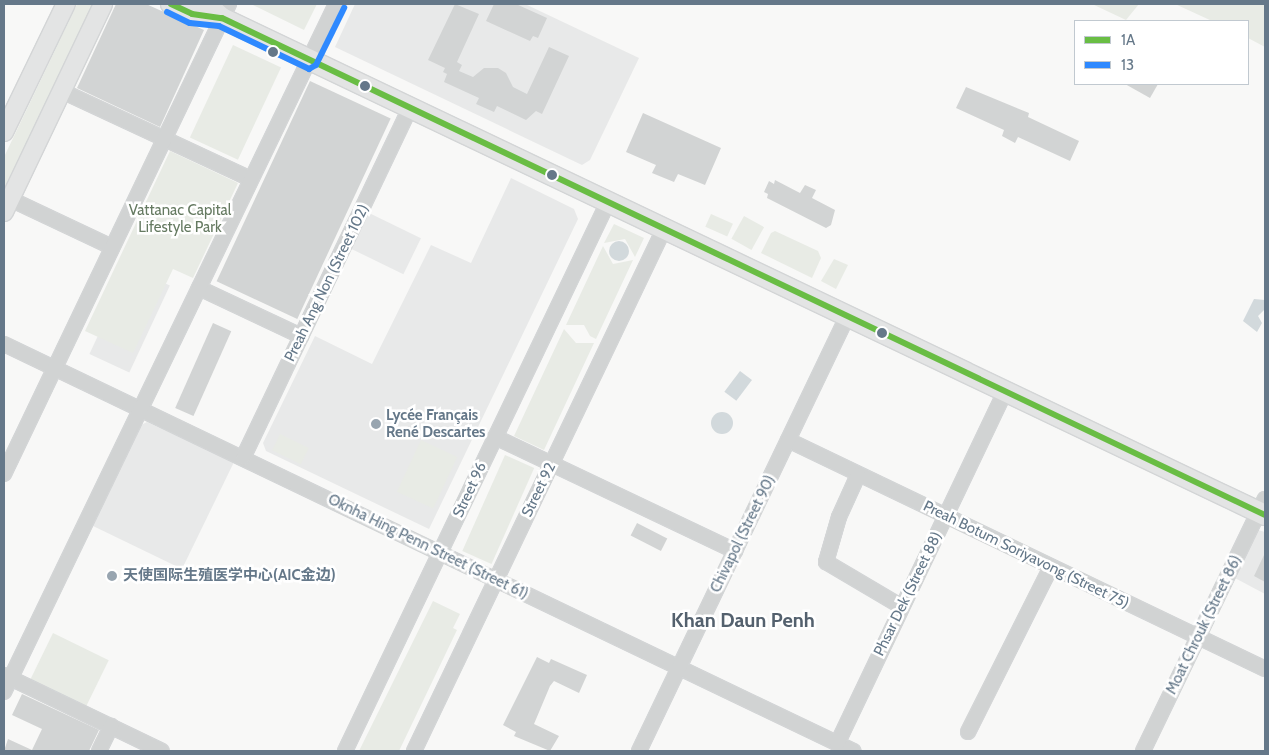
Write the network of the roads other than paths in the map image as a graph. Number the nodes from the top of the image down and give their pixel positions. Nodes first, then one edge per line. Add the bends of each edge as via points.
1 (66, 4) edge
2 (103, 4) edge
3 (171, 4) edge
4 (206, 4) edge
5 (336, 4) edge
6 (225, 11) edge
7 (309, 60) junction
8 (62, 91) junction
9 (410, 108) junction
10 (4, 132) edge
11 (164, 139) junction
12 (251, 179) junction
13 (608, 202) junction
14 (6, 203) edge
15 (664, 229) junction
16 (112, 247) junction
17 (199, 288) junction
18 (847, 316) junction
19 (301, 336) junction
20 (4, 344) edge
21 (54, 368) junction
22 (1005, 391) junction
23 (141, 408) junction
24 (495, 437) junction
25 (788, 440) junction
26 (243, 458) junction
27 (551, 464) junction
28 (4, 474) edge
29 (858, 475) junction
30 (1263, 509) edge
31 (945, 516) junction
32 (735, 551) junction
33 (440, 553) junction
34 (1051, 567) junction
35 (496, 580) junction
36 (902, 607) junction
37 (1198, 637) junction
38 (679, 668) junction
39 (1265, 669) edge
40 (7, 677) edge
41 (4, 692) edge
42 (111, 726) junction
43 (968, 732) dead end
44 (837, 744) junction
45 (1144, 748) edge
46 (99, 751) edge
47 (162, 751) edge
48 (345, 751) edge
49 (414, 751) edge
50 (639, 751) edge
51 (853, 751) edge
52 (1159, 751) edge

1 - 10 main road
2 - 8 main road
3 - 6 highway via 192,14
4 - 6 highway
5 - 7 street
6 - 7 highway
6 - 11 street
7 - 9 highway
7 - 12 street
8 - 11 street
8 - 14 main road
9 - 13 highway
9 - 19 street, Preah Ang Non (Street 102)
11 - 12 street
11 - 16 street
12 - 17 street
13 - 15 highway
13 - 24 street, Street 96
14 - 16 street
15 - 18 highway
15 - 27 street, Street 92
16 - 21 street
17 - 19 street
17 - 23 street
18 - 22 highway
18 - 25 street, Chivapol (Street 90)
19 - 26 street, Preah Ang Non (Street 102)
20 - 21 street, Oknha Hing Penn Street (Street 61)
21 - 23 street, Oknha Hing Penn Street (Street 61)
21 - 28 street
22 - 30 highway
22 - 31 street, Phsar Dek (Street 88)
23 - 26 street, Oknha Hing Penn Street (Street 61)
23 - 40 street
24 - 27 street
24 - 33 street, Street 96
25 - 29 street, Preah Botum Soriyavong (Street 75)
25 - 32 street, Chivapol (Street 90)
26 - 33 street, Oknha Hing Penn Street (Street 61)
27 - 32 street
27 - 35 street, Street 92
29 - 31 street, Preah Botum Soriyavong (Street 75)
29 - 36 street via 839,517 826,562
30 - 37 street, Moat Chrouk (Street 86)
31 - 34 street, Preah Botum Soriyavong (Street 75)
31 - 36 street, Phsar Dek (Street 88)
32 - 38 street, Chivapol (Street 90)
33 - 35 street, Oknha Hing Penn Street (Street 61)
33 - 48 street, Street 96
34 - 37 street, Preah Botum Soriyavong (Street 75)
34 - 43 street
35 - 38 street, Oknha Hing Penn Street (Street 61)
35 - 49 street, Street 92
36 - 44 street, Phsar Dek (Street 88)
37 - 39 street, Preah Botum Soriyavong (Street 75)
37 - 45 street, Moat Chrouk (Street 86)
38 - 44 street, Oknha Hing Penn Street (Street 61)
38 - 50 street, Chivapol (Street 90)
40 - 41 street
40 - 42 street
42 - 46 street
42 - 47 street
44 - 51 street, Oknha Hing Penn Street (Street 61)
45 - 52 street

